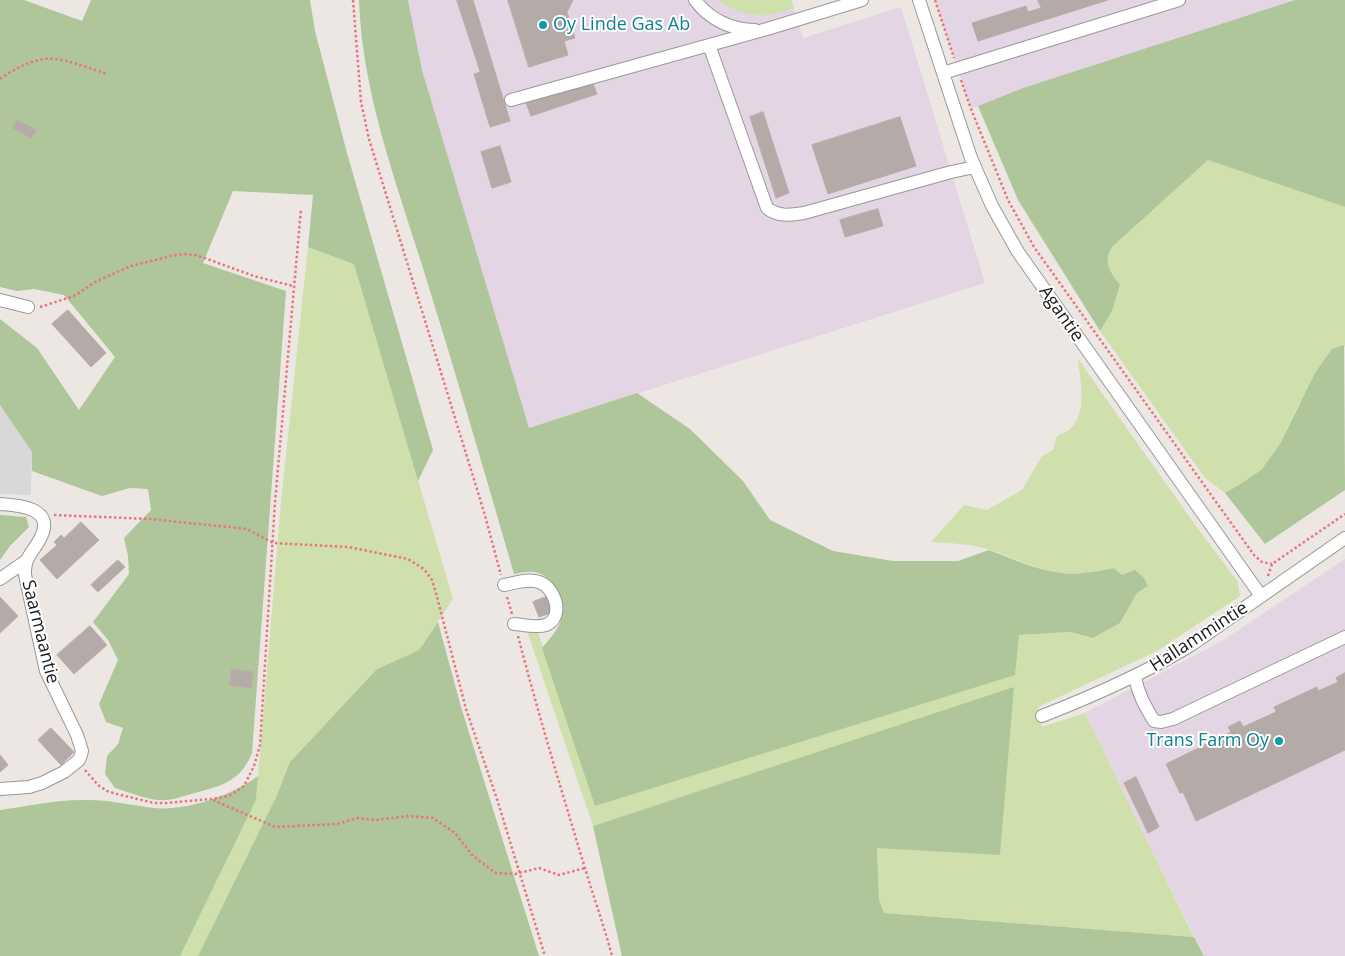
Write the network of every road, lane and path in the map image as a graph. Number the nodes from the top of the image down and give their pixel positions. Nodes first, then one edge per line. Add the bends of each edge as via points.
1 (353, 0) edge
2 (695, 0) edge
3 (862, 0) edge
4 (919, 0) edge
5 (935, 0) edge
6 (1179, 0) edge
7 (767, 29) junction
8 (709, 45) junction
9 (957, 68) junction
10 (108, 74) dead end
11 (943, 74) junction
12 (0, 79) edge
13 (511, 100) dead end
14 (975, 167) junction
15 (301, 208) dead end
16 (294, 286) junction
17 (0, 300) edge
18 (28, 307) joint
19 (0, 504) edge
20 (40, 514) junction
21 (1345, 514) edge
22 (1345, 538) edge
23 (273, 543) junction
24 (26, 561) junction
25 (1272, 564) junction
26 (0, 579) edge
27 (504, 585) junction
28 (1261, 596) junction
29 (514, 624) junction
30 (1345, 637) edge
31 (1135, 677) junction
32 (1042, 716) dead end
33 (79, 760) junction
34 (0, 789) edge
35 (211, 799) junction
36 (585, 868) junction
37 (521, 874) junction
38 (546, 956) edge
39 (612, 956) edge

1 - 27 path via 361,102 368,139 482,503
2 - 7 street via 706,12 728,26 742,30
3 - 7 street
4 - 11 street, Agantie
5 - 9 path
6 - 9 street
7 - 8 street
8 - 13 street
8 - 14 street via 767,208 773,213 804,213
9 - 11 street
9 - 25 path via 1008,200 1034,247 1254,556
10 - 12 path via 52,58 41,58
11 - 14 street, Agantie
14 - 28 street, Agantie via 1018,252
15 - 16 path
16 - 18 path via 254,276 196,255 183,254 130,266 74,296 47,306
16 - 23 path
17 - 18 street
19 - 20 street via 26,507
20 - 23 path via 151,519 247,528
20 - 24 street via 44,524 42,535
21 - 25 path
22 - 28 street, Hallammintie
23 - 35 path via 258,756 244,786 229,796
23 - 37 path via 348,547 408,559 424,569 436,592 466,709
24 - 26 street
24 - 33 street, Saarmaantie via 25,575 42,658 82,751
25 - 28 path
27 - 29 path
27 - 29 street via 538,581 549,590 555,602 557,612 548,623 539,626
28 - 31 street, Hallammintie via 1191,646
29 - 36 path
30 - 31 street via 1161,722 1154,721 1143,703
31 - 32 street, Hallammintie
33 - 34 street via 64,772 29,787
33 - 35 path via 98,785 116,794 154,803
35 - 37 path via 275,827 337,824 357,818 433,818 455,833 473,856 496,873
36 - 37 path via 559,875 540,868
36 - 39 path
37 - 38 path

